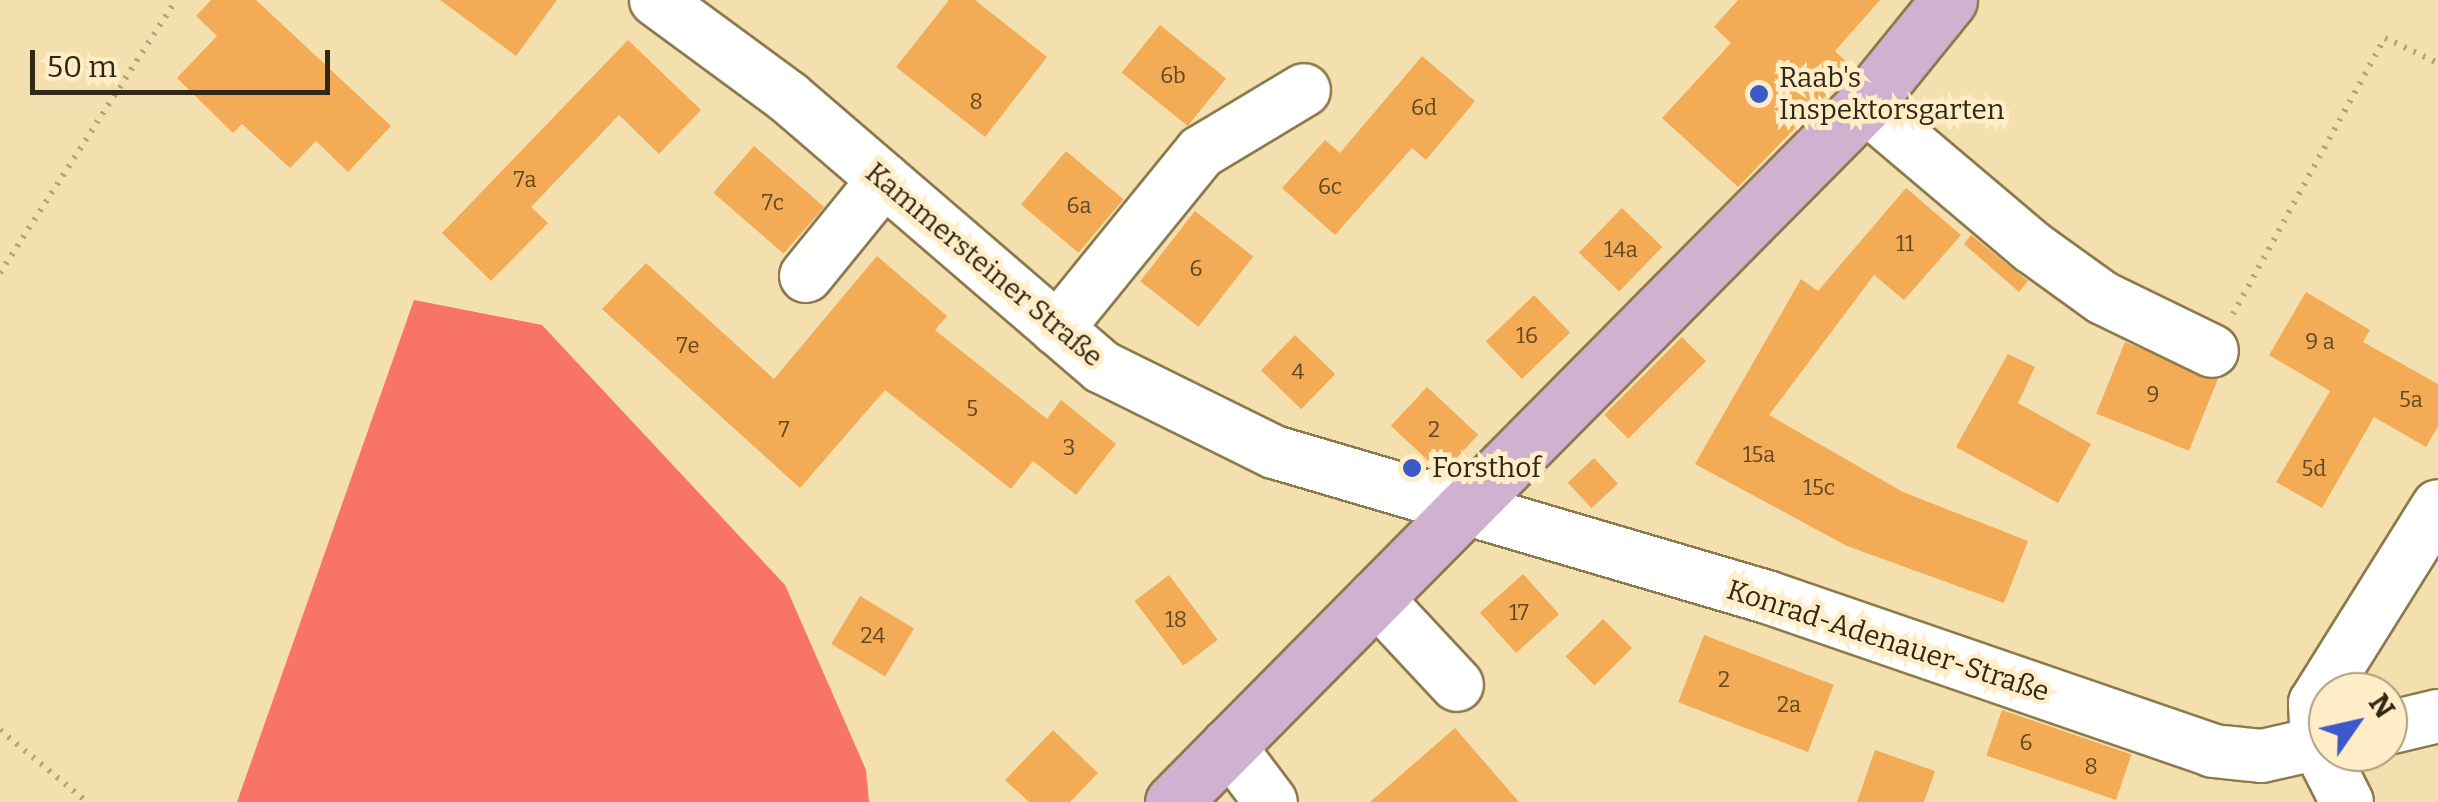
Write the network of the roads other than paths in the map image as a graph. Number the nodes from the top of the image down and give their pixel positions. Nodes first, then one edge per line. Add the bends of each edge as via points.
1 (656, 0) edge
2 (1949, 0) edge
3 (1304, 90) dead end
4 (1864, 105) junction
5 (884, 180) junction
6 (806, 276) dead end
7 (1057, 329) junction
8 (2212, 351) road end
9 (2438, 506) edge
10 (1458, 513) junction
11 (1375, 597) junction
12 (2336, 672) edge
13 (1457, 686) dead end
14 (2438, 716) edge
15 (2408, 723) edge
16 (1228, 745) junction
17 (2308, 745) edge
18 (2335, 772) edge
19 (1173, 802) edge
20 (1270, 802) edge
21 (2347, 802) edge

1 - 5 street, Kammersteiner Straße
2 - 4 main road
3 - 7 street via 1201,152
4 - 8 street via 2074,278
4 - 10 main road
5 - 6 street
5 - 7 street, Kammersteiner Straße
7 - 10 street, Kammersteiner Straße via 1102,367 1274,452
9 - 12 street
10 - 11 main road
10 - 17 street, Konrad-Adenauer-Straße via 1767,598 2213,751 2262,756
11 - 13 street
11 - 16 main road
14 - 15 street
16 - 19 main road
16 - 20 street
18 - 21 street

